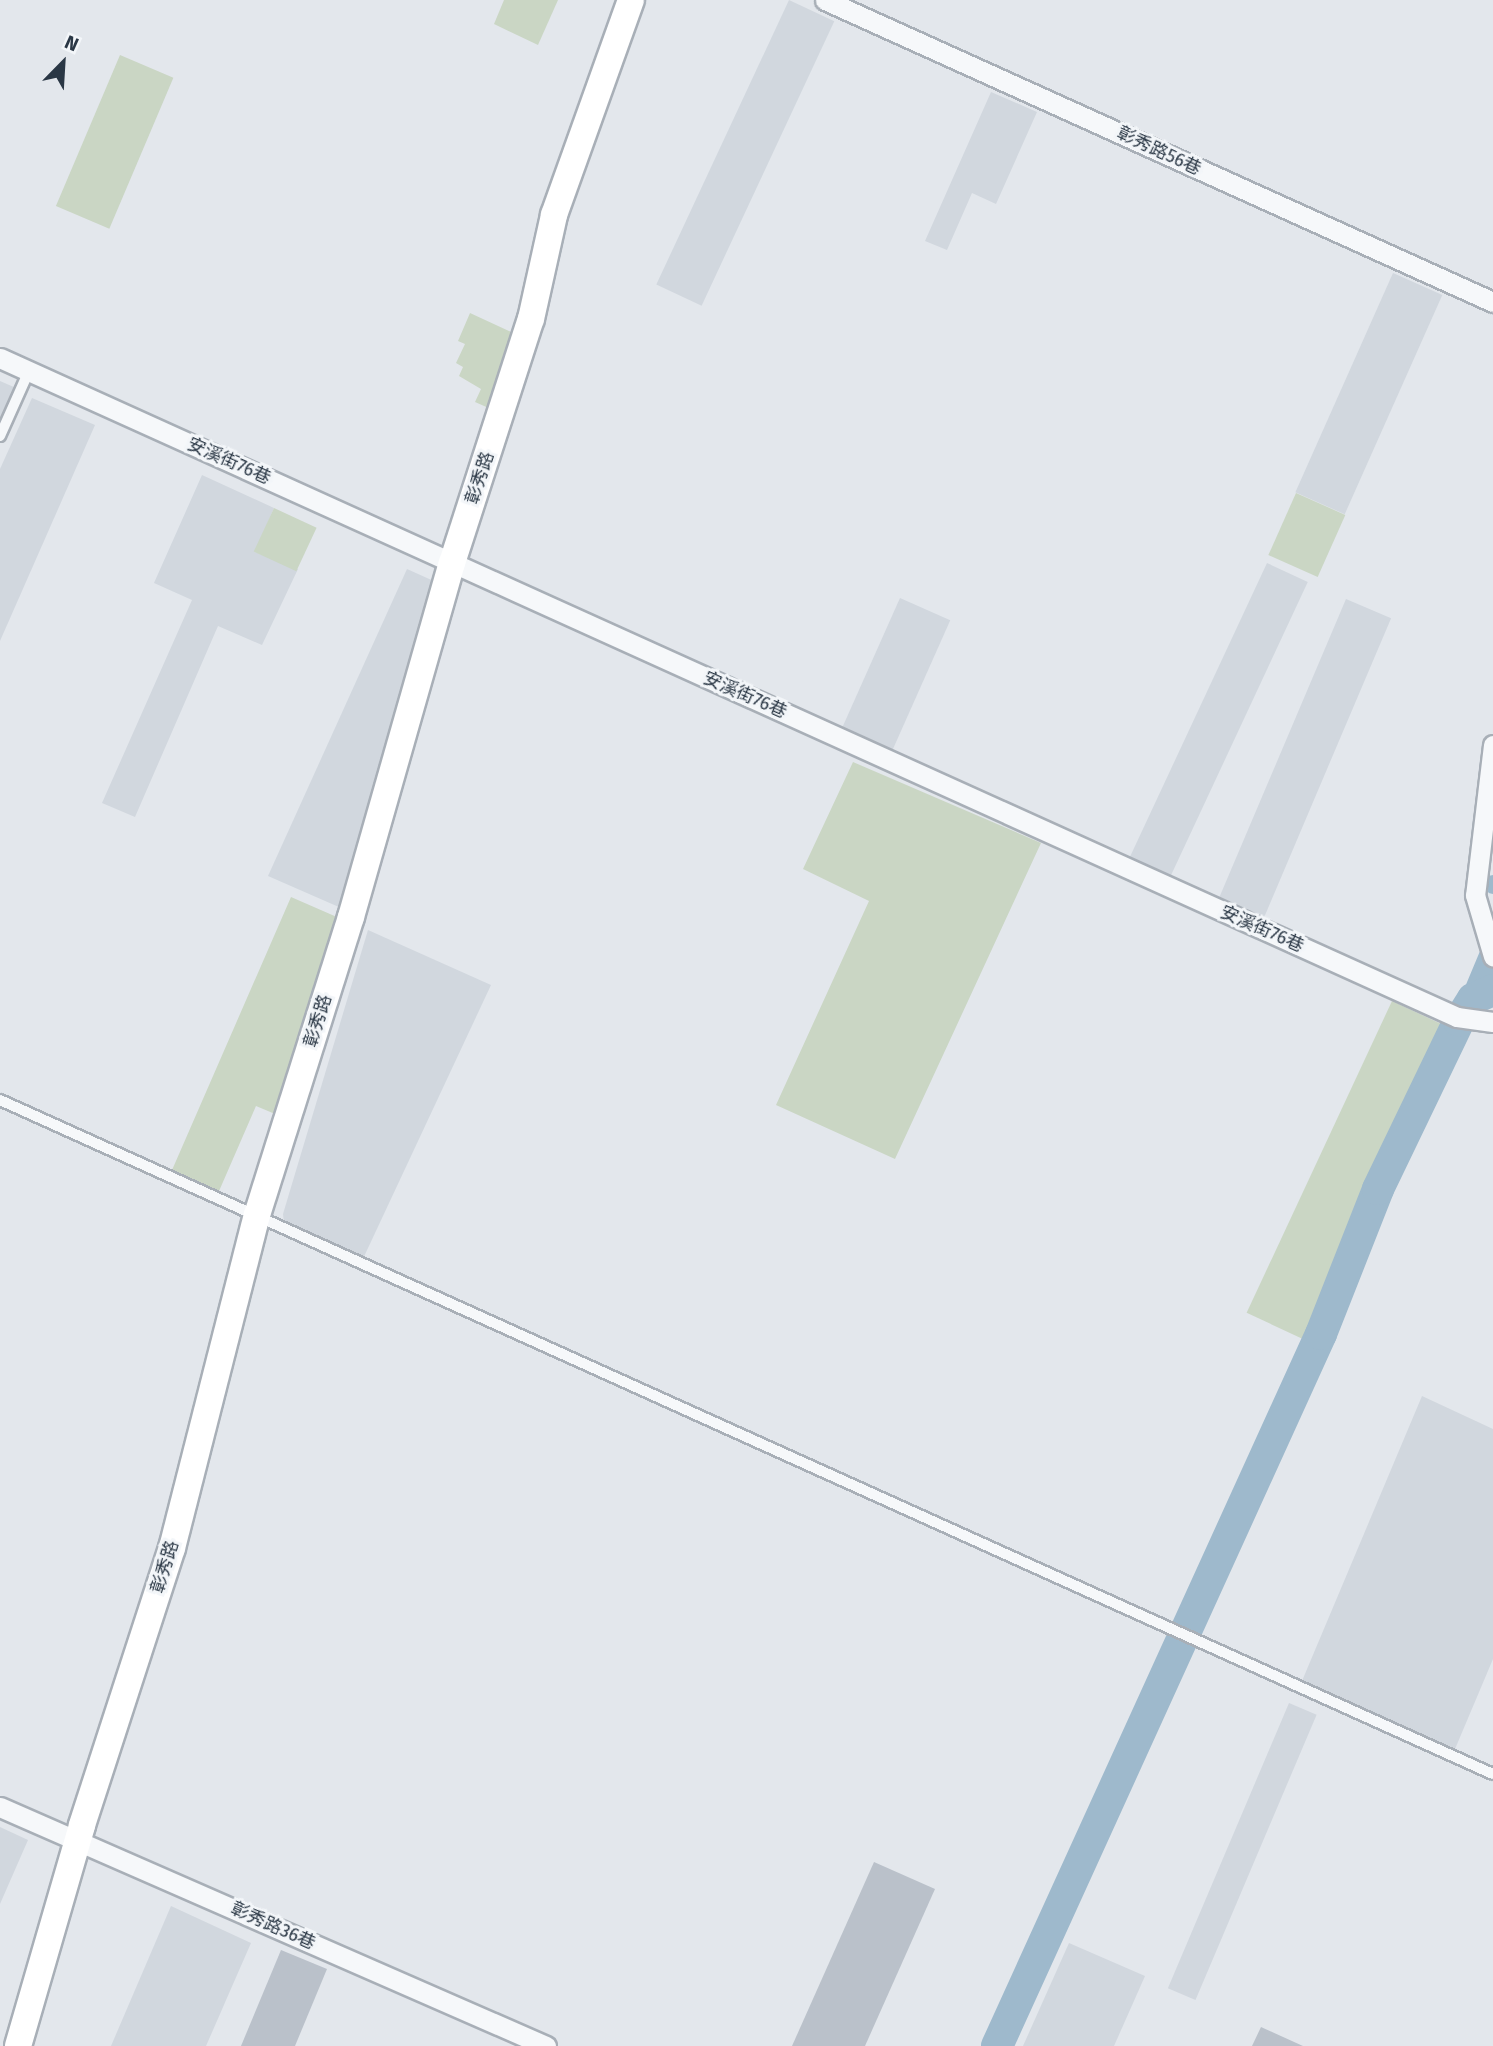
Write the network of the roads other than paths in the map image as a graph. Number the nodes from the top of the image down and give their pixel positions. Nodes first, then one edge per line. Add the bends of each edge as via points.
1 (631, 0) edge
2 (825, 0) edge
3 (1493, 302) edge
4 (0, 358) edge
5 (29, 371) junction
6 (0, 436) edge
7 (452, 562) junction
8 (1493, 745) edge
9 (1493, 956) edge
10 (1493, 1022) edge
11 (0, 1100) edge
12 (257, 1215) junction
13 (1493, 1774) edge
14 (0, 1807) edge
15 (78, 1841) junction
16 (18, 2046) edge
17 (546, 2046) edge

1 - 7 street, 彰秀路 via 554,215 531,319
2 - 3 street, 彰秀路56巷
4 - 5 street, 安溪街76巷
5 - 6 lane
5 - 7 street, 安溪街76巷
7 - 10 street, 安溪街76巷 via 1457,1017
7 - 12 street, 彰秀路 via 351,917
8 - 9 street via 1475,895
11 - 12 lane
12 - 13 lane
12 - 15 street, 彰秀路 via 172,1548
14 - 15 street, 彰秀路36巷
15 - 16 street, 彰秀路
15 - 17 street, 彰秀路36巷

